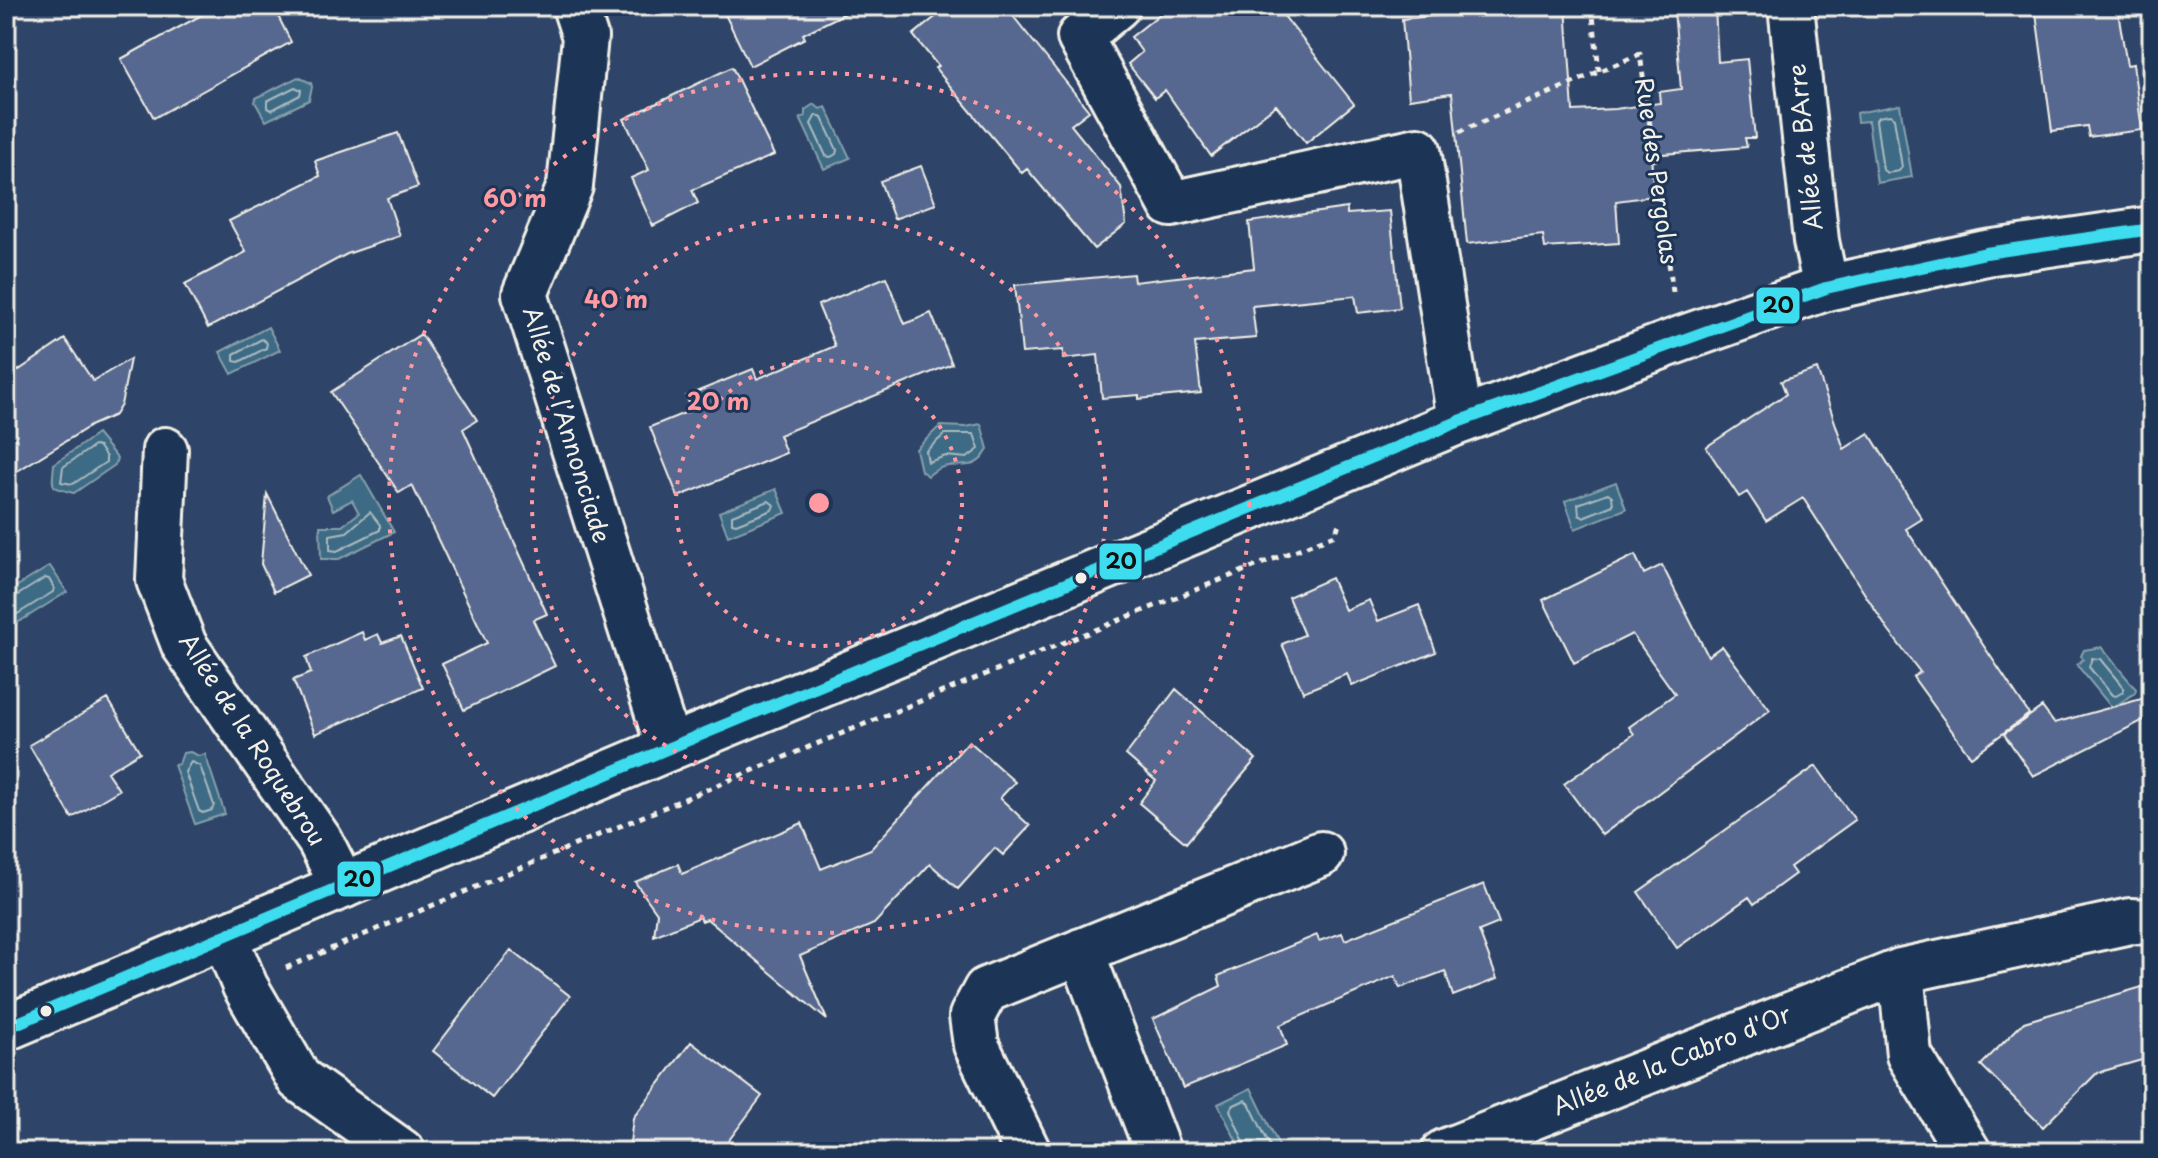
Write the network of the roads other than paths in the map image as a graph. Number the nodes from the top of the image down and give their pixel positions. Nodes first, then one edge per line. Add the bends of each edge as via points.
1 (575, 6) edge
2 (1117, 6) edge
3 (1791, 6) edge
4 (2152, 229) edge
5 (1826, 288) junction
6 (1460, 421) junction
7 (165, 450) dead end
8 (669, 748) junction
9 (1321, 854) dead end
10 (343, 886) junction
11 (2152, 922) edge
12 (224, 935) junction
13 (1081, 951) junction
14 (1901, 971) junction
15 (6, 1028) edge
16 (402, 1152) edge
17 (1028, 1152) edge
18 (1158, 1152) edge
19 (1444, 1152) edge
20 (1968, 1152) edge

1 - 8 street, Allée de l’Annonciade via 585,37 570,186 525,294
2 - 6 street via 1080,37 1171,204 1418,150
3 - 5 street, Allée de BArre via 1816,241
4 - 5 street via 1986,253
5 - 6 street
6 - 8 street
7 - 10 street, Allée de la Roquebrou via 159,580 184,645 320,841
8 - 10 street
9 - 13 street
10 - 12 street
11 - 14 street, Allée de la Cabro d'Or via 2130,921
12 - 15 street
12 - 16 street via 245,986 299,1079
13 - 17 street via 986,990 972,1016 976,1045
13 - 18 street
14 - 19 street, Allée de la Cabro d'Or
14 - 20 street via 1909,1055

